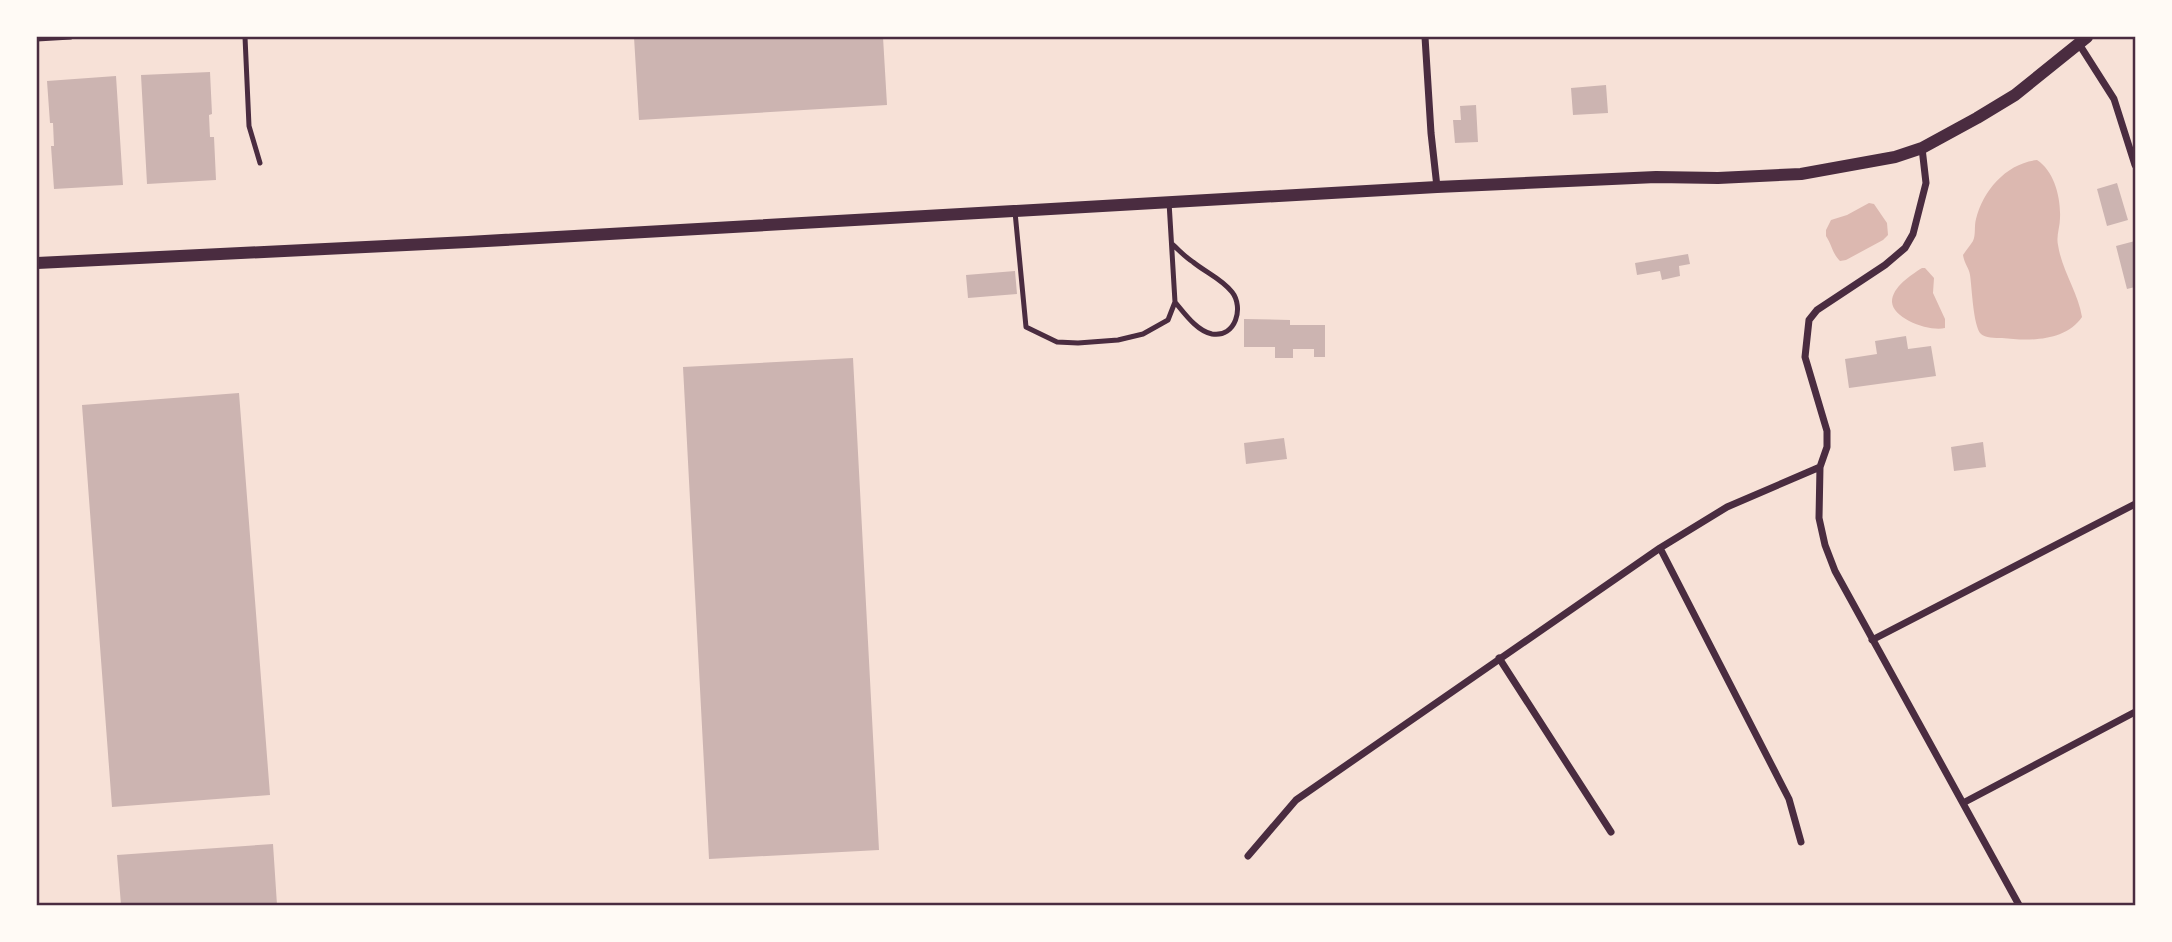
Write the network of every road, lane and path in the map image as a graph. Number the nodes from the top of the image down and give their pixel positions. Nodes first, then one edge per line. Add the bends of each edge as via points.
1 (67, 37) edge
2 (245, 37) edge
3 (1425, 37) edge
4 (37, 39) edge
5 (2083, 40) edge
6 (1922, 148) junction
7 (260, 163) dead end
8 (2135, 165) edge
9 (1437, 187) junction
10 (1169, 202) junction
11 (1015, 210) junction
12 (1172, 244) junction
13 (37, 262) edge
14 (1175, 302) junction
15 (1820, 467) junction
16 (2135, 504) edge
17 (1660, 548) junction
18 (1872, 640) junction
19 (1499, 658) junction
20 (2135, 712) edge
21 (1963, 803) junction
22 (1611, 832) dead end
23 (1801, 842) dead end
24 (1248, 856) dead end
25 (2019, 905) edge

1 - 4 lane
2 - 7 lane via 249,126
3 - 9 street
5 - 6 street via 2015,95
5 - 8 street via 2114,99
6 - 9 street via 1801,174
6 - 15 street via 1926,183 1905,248 1809,320 1805,357 1827,431
9 - 10 street
10 - 11 street
10 - 12 lane
11 - 13 street
11 - 14 lane via 1026,327 1057,342 1118,340 1143,334 1168,320
12 - 14 lane
12 - 14 lane via 1231,291 1237,301 1233,328 1213,334 1200,328
15 - 17 street via 1727,507
15 - 18 street via 1819,518 1825,545
16 - 18 street
17 - 19 street
17 - 23 street via 1789,799
18 - 21 street
19 - 22 street
19 - 24 street via 1296,800
20 - 21 street
21 - 25 street

